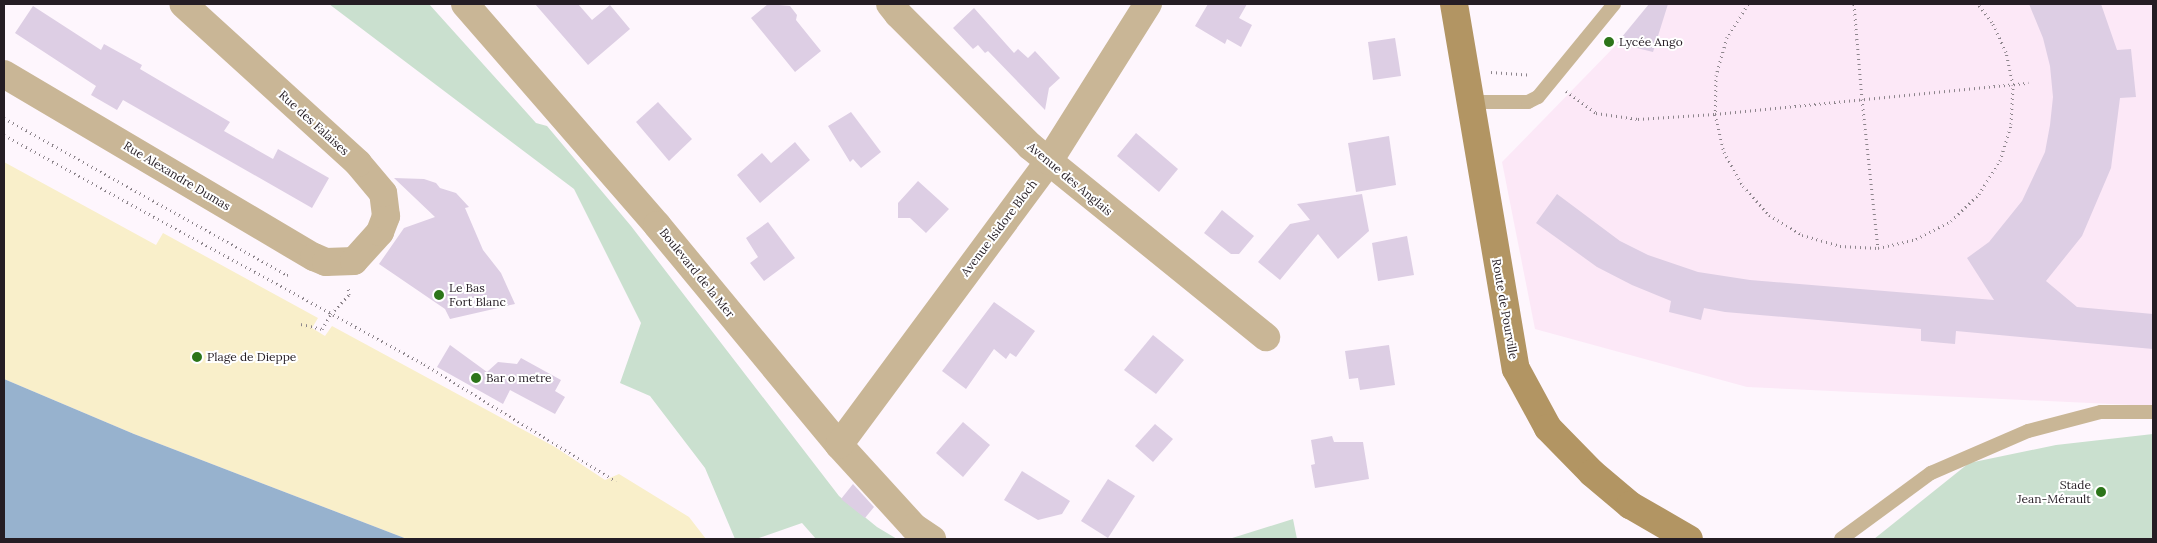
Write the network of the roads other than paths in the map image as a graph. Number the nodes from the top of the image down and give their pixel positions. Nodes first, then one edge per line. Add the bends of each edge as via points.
1 (183, 4) edge
2 (464, 4) edge
3 (890, 4) edge
4 (1148, 4) edge
5 (1454, 4) edge
6 (1614, 4) edge
7 (4, 74) edge
8 (1470, 102) junction
9 (1049, 162) junction
10 (336, 260) joint
11 (1266, 337) dead end
12 (2153, 412) edge
13 (839, 445) junction
14 (932, 539) edge
15 (1688, 539) edge
16 (1841, 539) edge

1 - 10 street, Rue des Falaises via 358,163 383,193 386,216 380,232
2 - 13 street, Boulevard de la Mer via 657,225
3 - 9 street, Avenue des Anglais
4 - 9 street, Avenue Isidore Bloch
5 - 8 main road, Route de Pourville
6 - 8 lane via 1538,97 1528,102
7 - 10 street, Rue Alexandre Dumas
8 - 15 main road, Route de Pourville via 1516,369 1548,428 1592,473 1630,505
9 - 11 street, Avenue des Anglais
9 - 13 street, Avenue Isidore Bloch
12 - 16 lane via 2100,412 2028,431 1931,473
13 - 14 street, Boulevard de la Mer via 914,527

